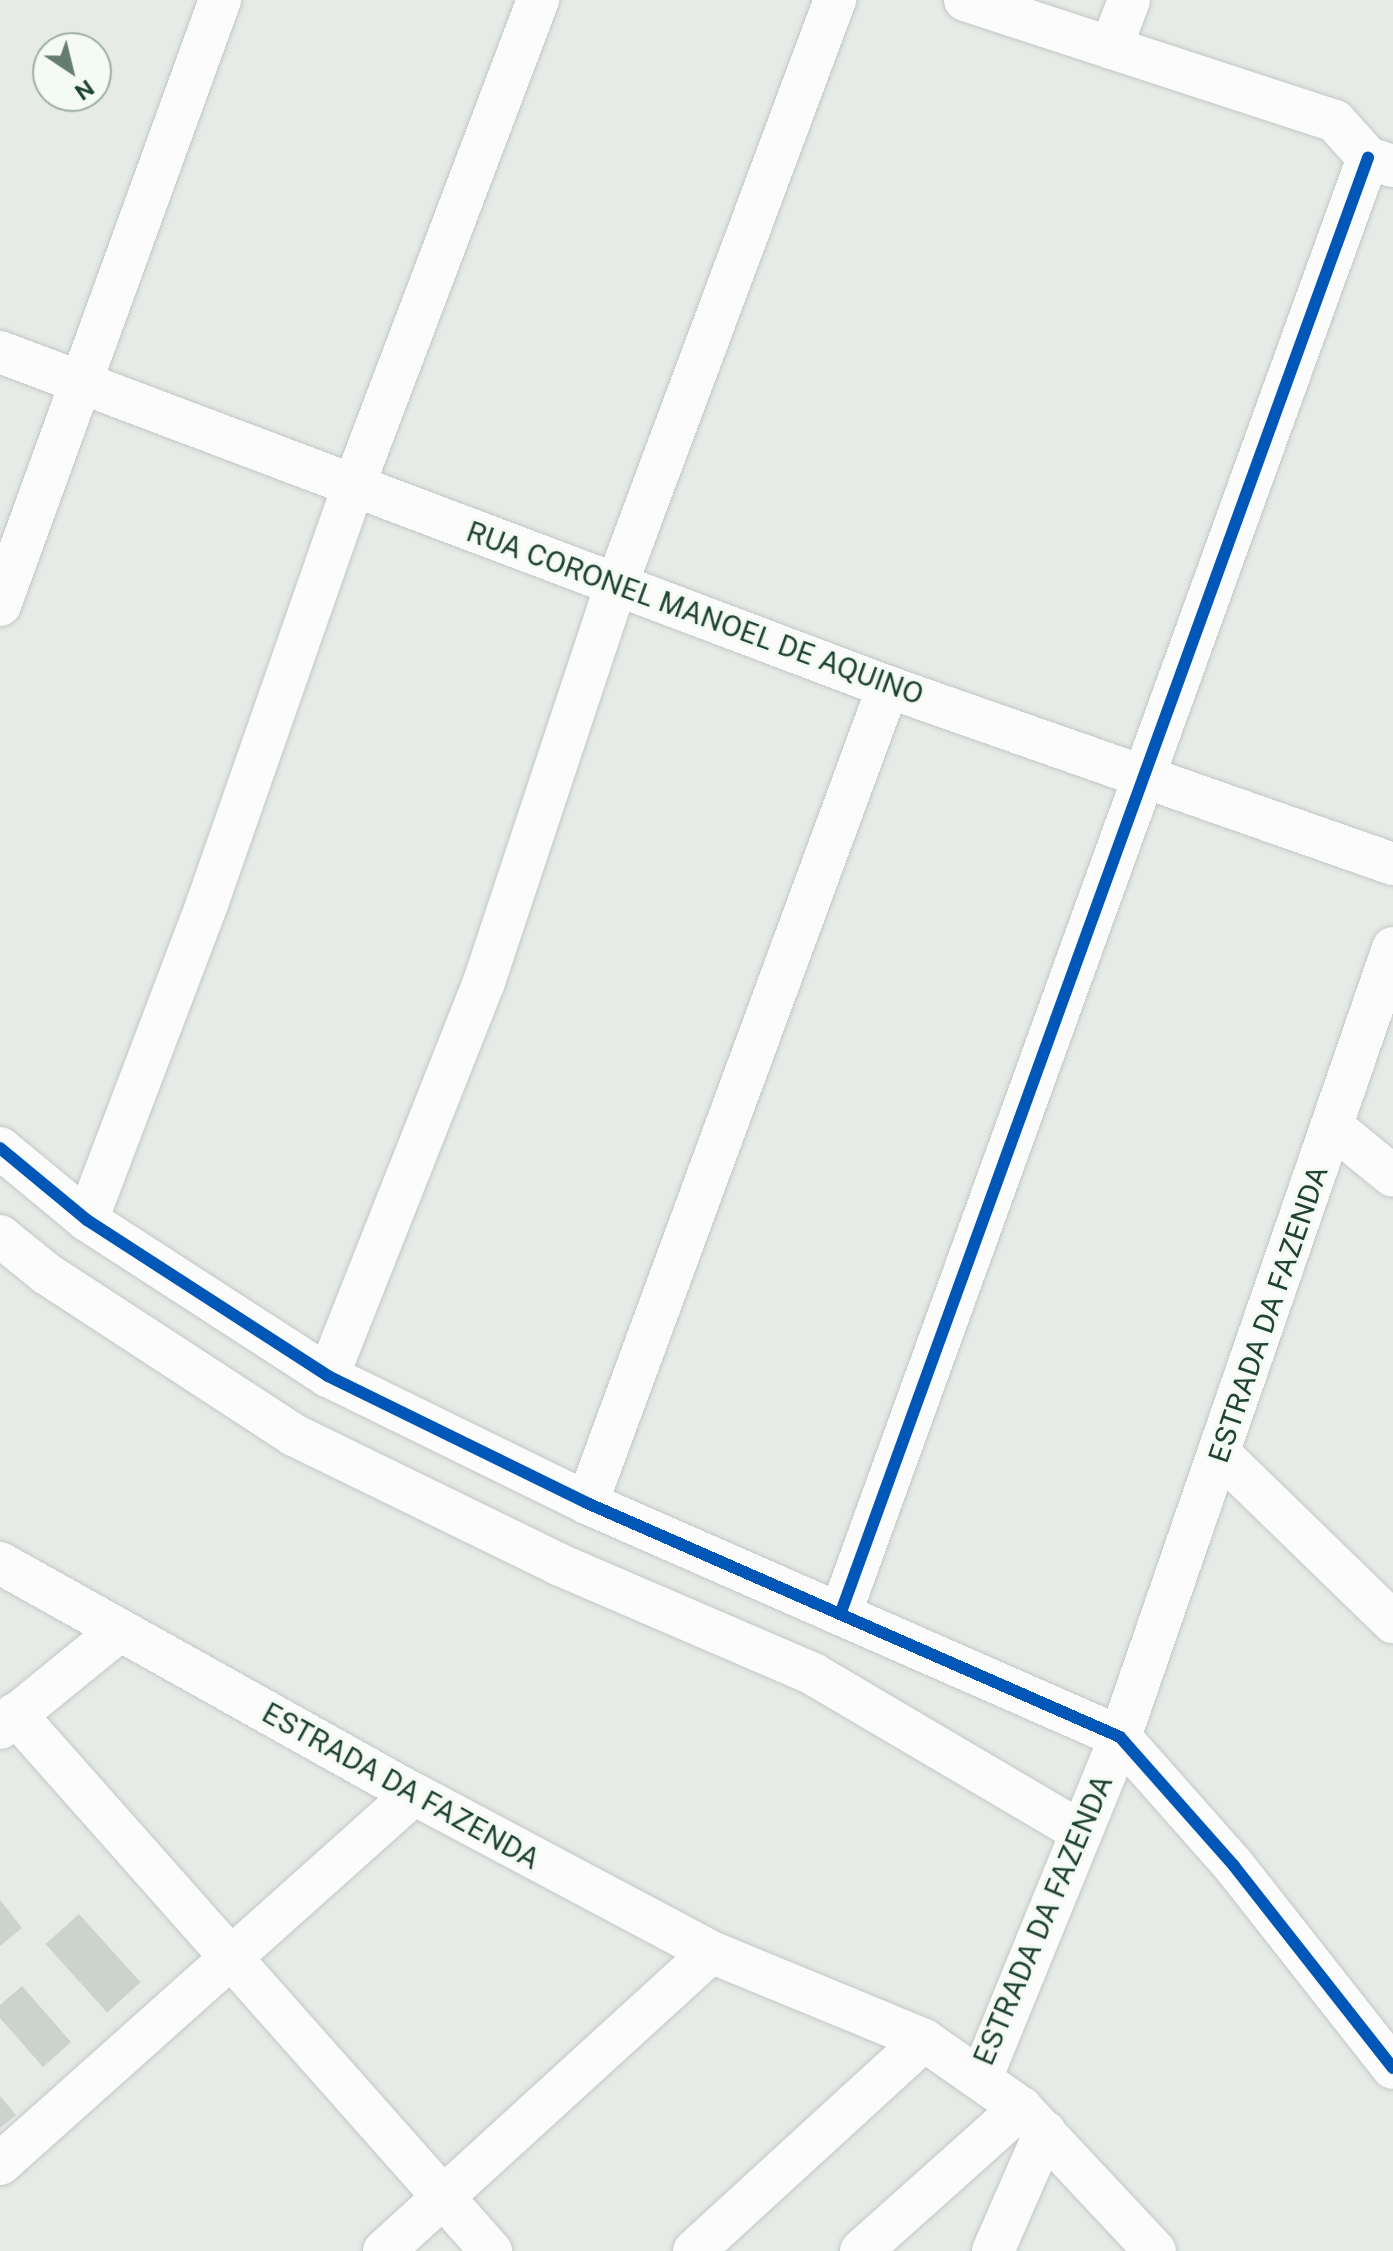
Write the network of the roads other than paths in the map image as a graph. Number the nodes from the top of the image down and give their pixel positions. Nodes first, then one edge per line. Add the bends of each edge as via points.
1 (220, 0) edge
2 (538, 0) edge
3 (835, 0) edge
4 (965, 0) edge
5 (1129, 0) edge
6 (1111, 48) junction
7 (1381, 162) edge
8 (0, 352) edge
9 (81, 382) junction
10 (354, 485) junction
11 (616, 586) junction
12 (0, 605) edge
13 (888, 687) junction
14 (1144, 776) junction
15 (1393, 864) edge
16 (1393, 948) edge
17 (1333, 1127) junction
18 (0, 1148) edge
19 (1393, 1176) edge
20 (87, 1220) junction
21 (0, 1236) edge
22 (328, 1376) junction
23 (1219, 1453) junction
24 (587, 1503) junction
25 (0, 1563) edge
26 (841, 1612) junction
27 (1393, 1622) edge
28 (119, 1631) junction
29 (8, 1721) edge
30 (1120, 1737) junction
31 (414, 1794) junction
32 (1081, 1832) junction
33 (711, 1952) junction
34 (232, 1956) junction
35 (924, 2040) junction
36 (1393, 2068) edge
37 (982, 2076) junction
38 (1033, 2120) junction
39 (0, 2164) edge
40 (442, 2198) junction
41 (384, 2251) edge
42 (491, 2251) edge
43 (694, 2251) edge
44 (861, 2251) edge
45 (993, 2251) edge
46 (1155, 2251) edge

1 - 9 street
2 - 10 street
3 - 11 street
4 - 6 street
5 - 6 street
6 - 7 street via 1335,121
7 - 14 street
8 - 9 street, RUA CORONEL MANOEL DE AQUINO
9 - 10 street, RUA CORONEL MANOEL DE AQUINO
9 - 12 street
10 - 11 street, RUA CORONEL MANOEL DE AQUINO
10 - 20 street via 208,901
11 - 13 street, RUA CORONEL MANOEL DE AQUINO
11 - 22 street via 484,982
13 - 14 street, RUA CORONEL MANOEL DE AQUINO
13 - 24 street
14 - 15 street, RUA CORONEL MANOEL DE AQUINO
14 - 26 street
16 - 17 street, ESTRADA DA FAZENDA
17 - 19 street
17 - 23 street, ESTRADA DA FAZENDA
18 - 20 street
20 - 22 street
21 - 32 street via 47,1274 294,1435 558,1564 813,1674
22 - 24 street
23 - 27 street
23 - 30 street, ESTRADA DA FAZENDA
24 - 26 street
25 - 28 street, ESTRADA DA FAZENDA
26 - 30 street
28 - 29 street
28 - 31 street, ESTRADA DA FAZENDA
29 - 34 street
30 - 32 street, ESTRADA DA FAZENDA
30 - 36 street via 1234,1866
31 - 33 street, ESTRADA DA FAZENDA
31 - 34 street
32 - 37 street, ESTRADA DA FAZENDA
33 - 35 street, ESTRADA DA FAZENDA
33 - 40 street
34 - 39 street
34 - 40 street
35 - 37 street, ESTRADA DA FAZENDA
35 - 43 street
37 - 38 street
38 - 44 street
38 - 45 street
38 - 46 street
40 - 41 street
40 - 42 street

